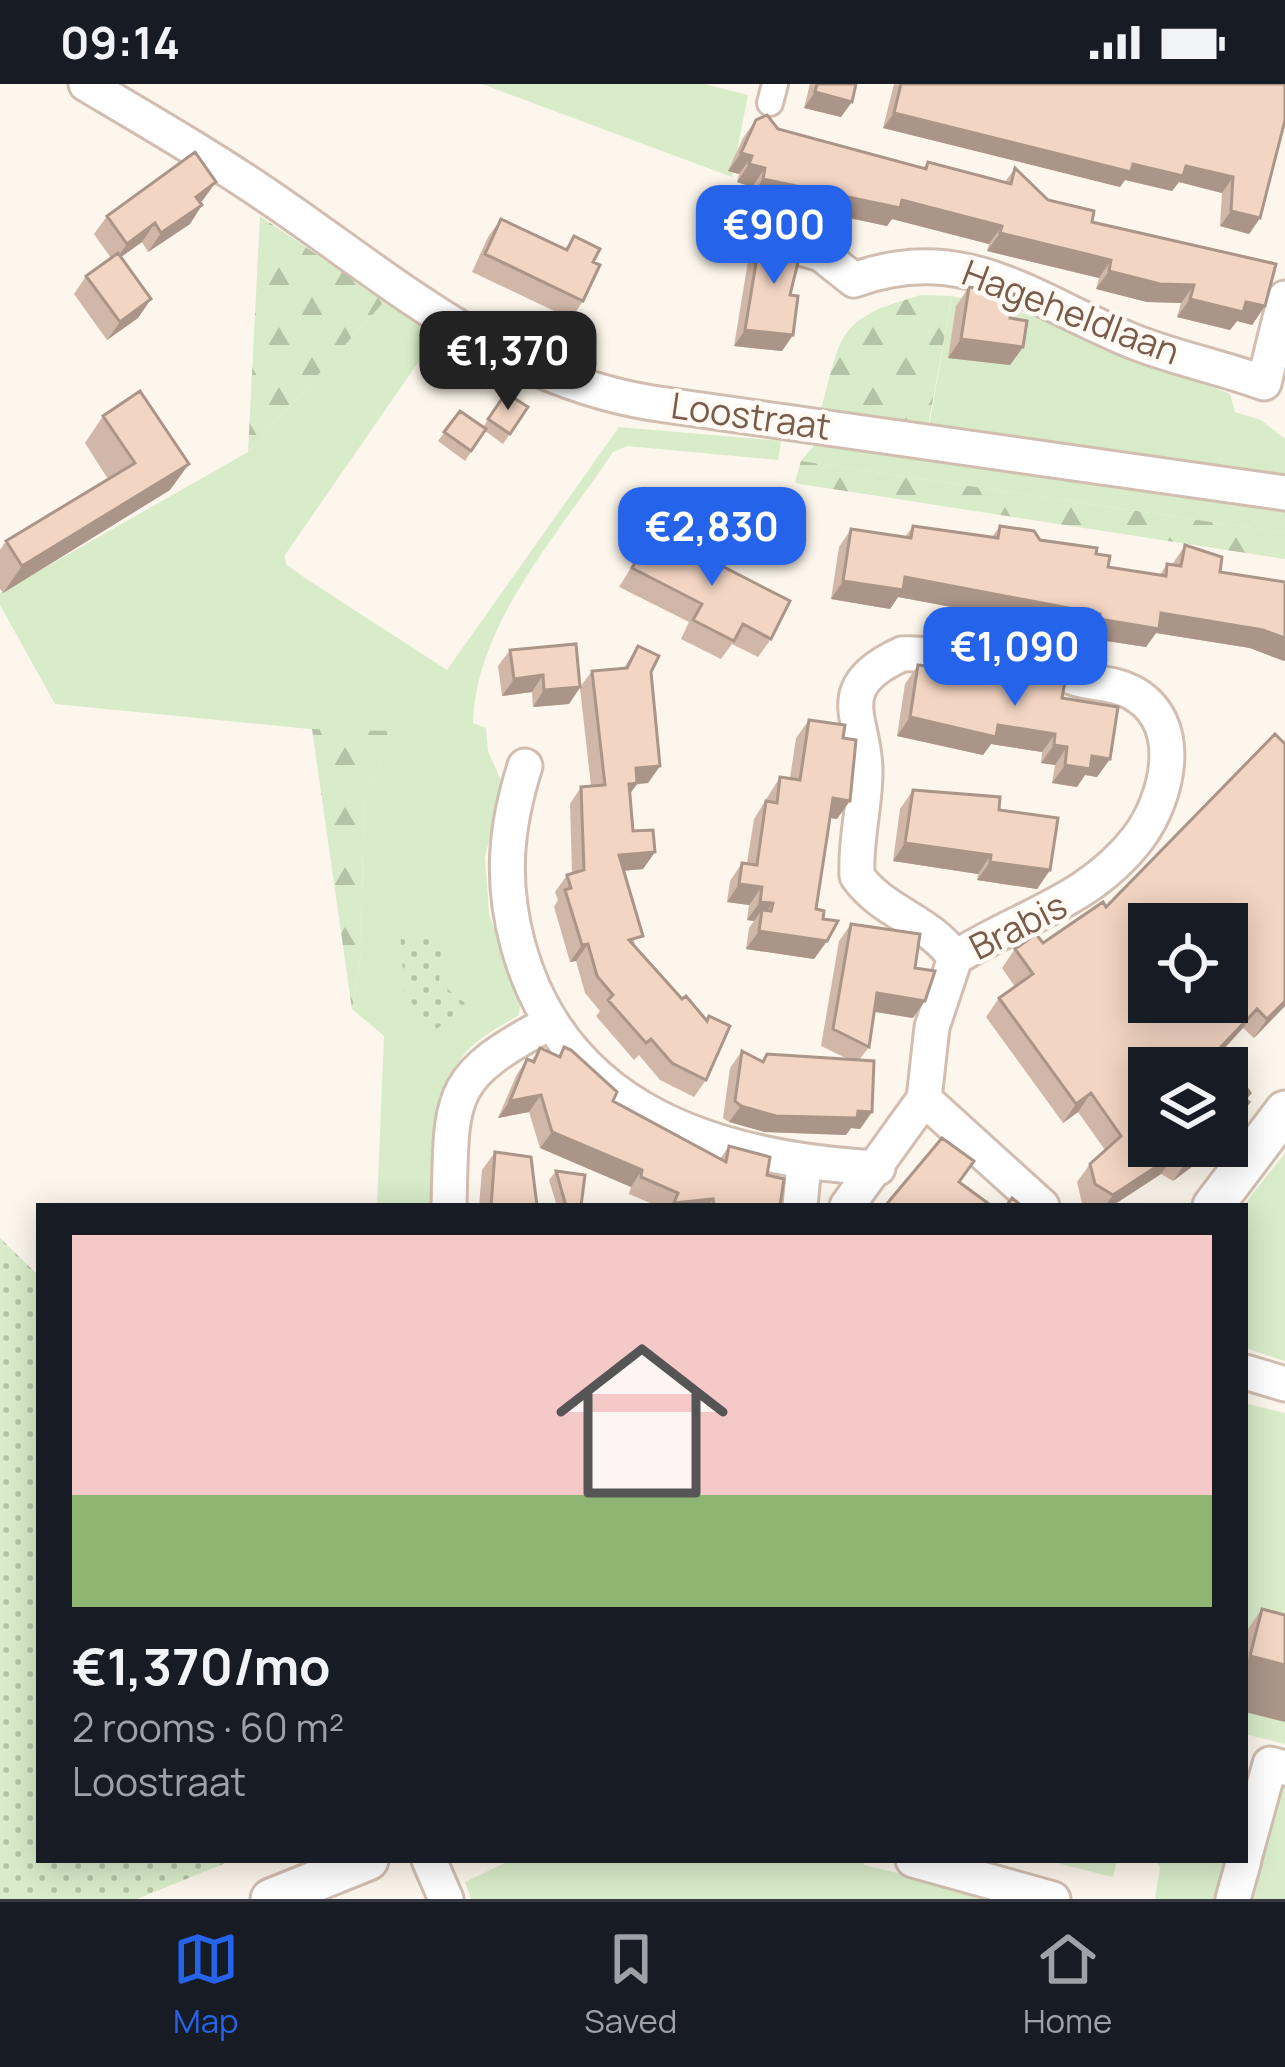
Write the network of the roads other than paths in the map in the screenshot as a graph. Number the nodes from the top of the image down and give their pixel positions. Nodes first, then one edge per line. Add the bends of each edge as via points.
1 (86, 84) edge
2 (800, 248) edge
3 (1285, 298) edge
4 (1285, 493) edge
5 (525, 766) dead end
6 (955, 958) junction
7 (548, 1024) junction
8 (924, 1099) junction
9 (1285, 1111) edge
10 (804, 1164) junction
11 (878, 1168) junction
12 (449, 1203) edge
13 (800, 1203) edge
14 (850, 1203) edge
15 (1039, 1203) edge
16 (1215, 1203) edge
17 (1248, 1373) edge
18 (1285, 1384) edge
19 (1278, 1766) edge
20 (1248, 1847) edge
21 (361, 1863) edge
22 (430, 1863) edge
23 (924, 1863) edge
24 (1243, 1863) edge
25 (271, 1899) edge
26 (446, 1899) edge
27 (1053, 1899) edge
28 (1233, 1899) edge

1 - 4 street, Loostraat via 237,174 476,340 557,381 652,403
2 - 3 street, Hageheldlaan via 836,262 854,280 917,264 988,274 1137,343 1264,383
5 - 7 street via 504,873 522,960
6 - 6 street, Brabis via 928,926 894,913 857,876 866,769 853,721 861,688 902,654 957,658 1000,648 1135,693 1159,722 1168,765 1138,838 1083,892
6 - 8 street, Brabis via 932,1028
7 - 10 street via 595,1073 667,1123
7 - 12 street via 482,1062 460,1090
8 - 11 street
8 - 15 street
9 - 16 street
10 - 11 street
10 - 13 street
11 - 14 street
17 - 18 street
19 - 20 street
21 - 25 street
22 - 26 street
23 - 27 street
24 - 28 street

